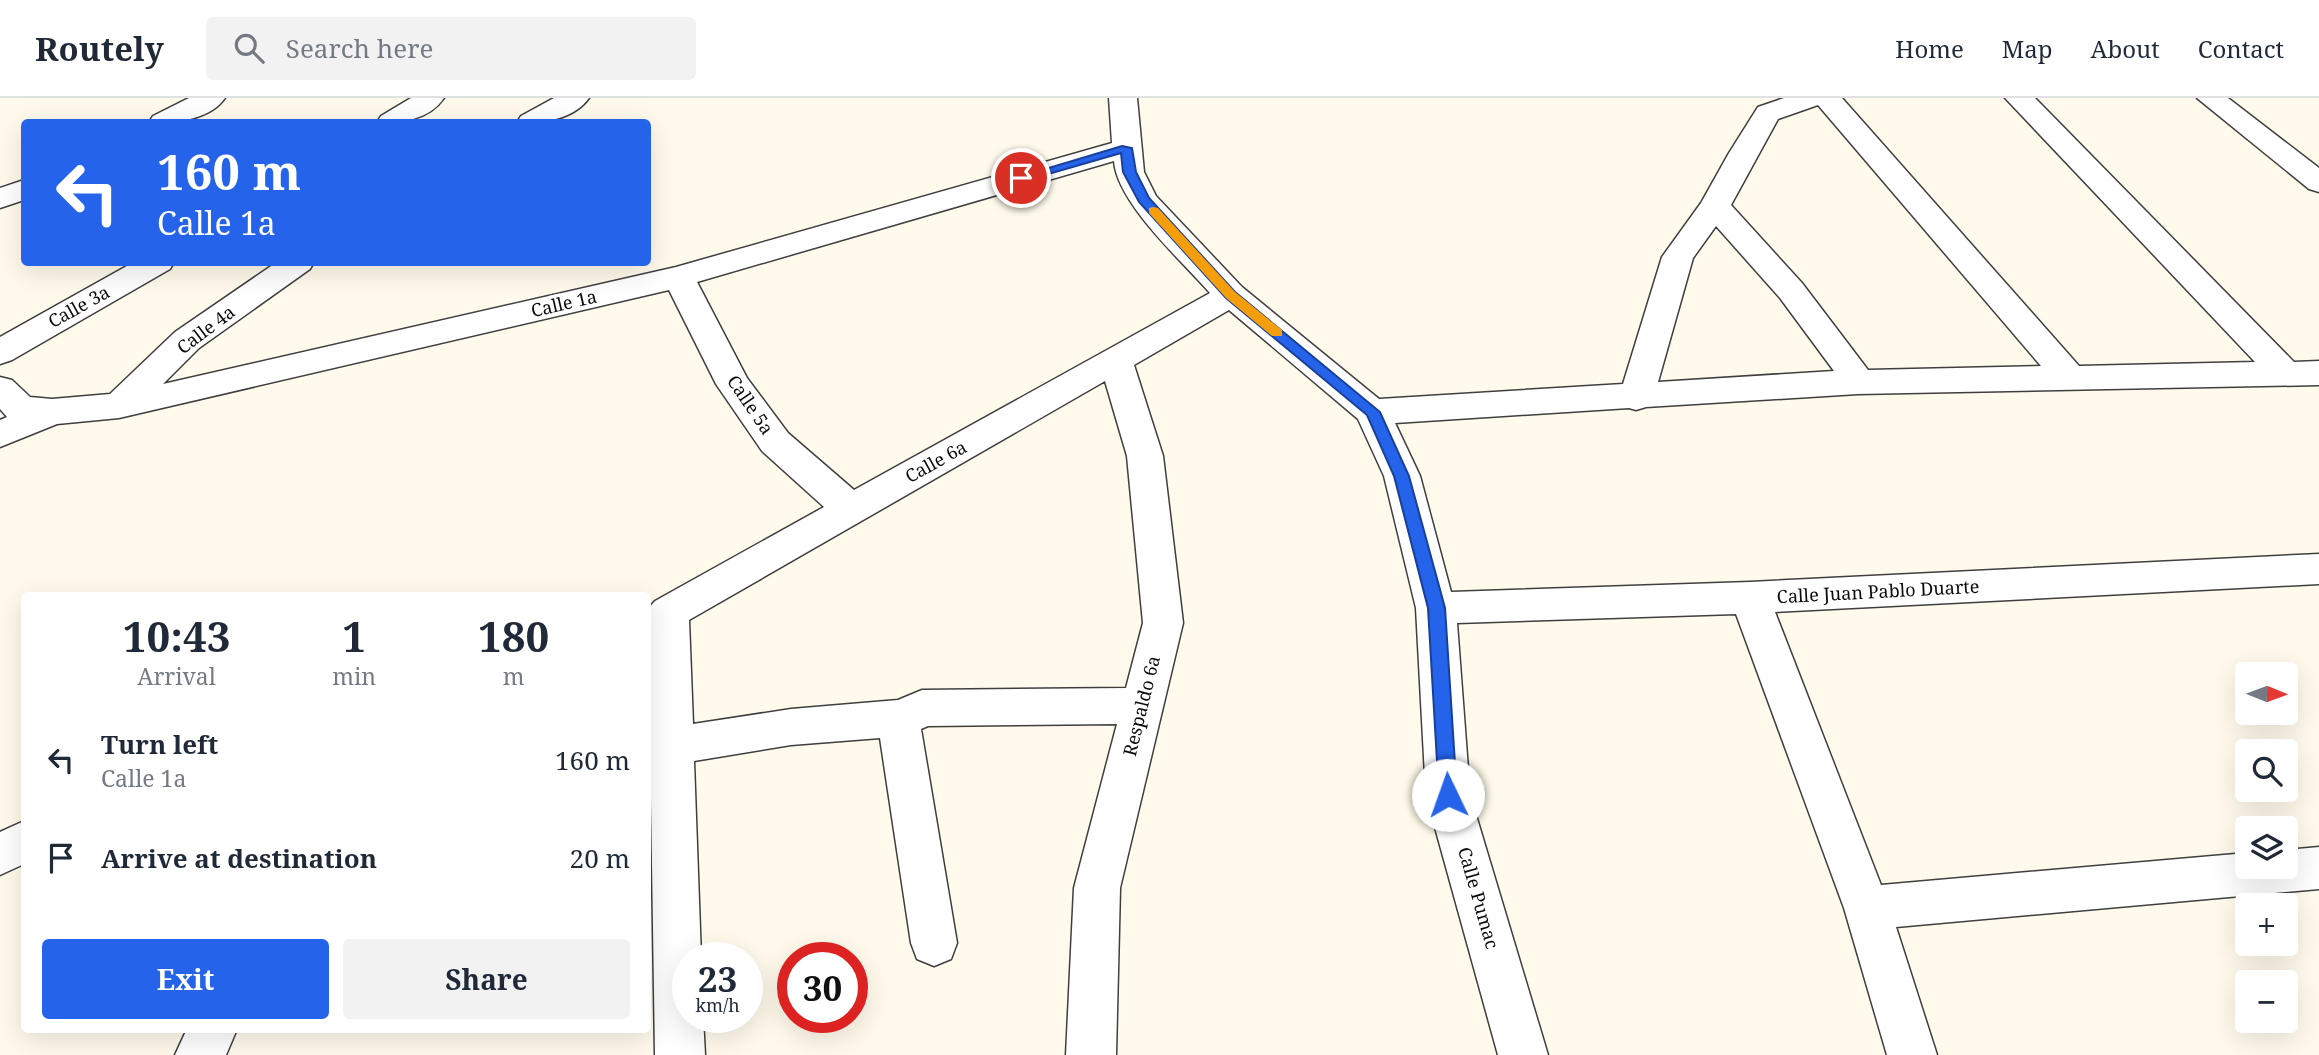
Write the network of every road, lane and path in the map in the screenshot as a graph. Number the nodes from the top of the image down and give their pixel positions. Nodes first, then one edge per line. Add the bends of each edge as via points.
1 (211, 98) edge
2 (430, 98) edge
3 (575, 98) edge
4 (1124, 98) edge
5 (1811, 98) edge
6 (1828, 98) edge
7 (2019, 98) edge
8 (2211, 98) edge
9 (169, 119) edge
10 (396, 119) edge
11 (536, 119) edge
12 (1126, 148) junction
13 (2319, 183) edge
14 (21, 190) edge
15 (0, 199) edge
16 (1716, 206) junction
17 (152, 266) edge
18 (293, 266) edge
19 (678, 277) junction
20 (1231, 295) junction
21 (0, 352) edge
22 (1116, 360) junction
23 (2303, 374) edge
24 (2071, 379) junction
25 (1858, 382) junction
26 (0, 389) edge
27 (1636, 398) junction
28 (119, 406) junction
29 (52, 412) junction
30 (1372, 412) junction
31 (0, 434) edge
32 (851, 509) junction
33 (2319, 569) edge
34 (1751, 598) junction
35 (1436, 608) junction
36 (658, 624) edge
37 (1142, 706) junction
38 (904, 718) junction
39 (672, 746) junction
40 (21, 844) edge
41 (0, 854) edge
42 (2319, 868) edge
43 (1867, 908) junction
44 (934, 943) dead end
45 (212, 1033) edge
46 (200, 1055) edge
47 (680, 1055) edge
48 (1091, 1055) edge
49 (1523, 1055) edge
50 (1912, 1055) edge

1 - 9 street
2 - 10 street
3 - 11 street
4 - 12 street, Calle Pumac
5 - 16 street via 1768,113
6 - 24 street
7 - 23 street
8 - 13 street
12 - 19 street, Calle 1a
12 - 20 street, Calle Pumac via 1129,172 1143,200
14 - 15 street
16 - 25 street via 1829,335
16 - 27 street via 1678,257
17 - 21 street, Calle 3a
18 - 28 street, Calle 4a via 187,341
19 - 28 street, Calle 1a
19 - 32 street, Calle 5a via 733,384 775,442
20 - 22 street, Calle 6a
20 - 30 street, Calle Pumac
22 - 32 street, Calle 6a
22 - 37 street, Respaldo 6a via 1145,456 1163,623
23 - 24 street
24 - 25 street
25 - 27 street
26 - 29 street, Calle 1a via 20,408
27 - 30 street
28 - 29 street, Calle 1a
29 - 31 street
30 - 35 street, Calle Pumac via 1402,476
32 - 36 street, Calle 6a
33 - 34 street, Calle Juan Pablo Duarte
34 - 35 street, Calle Juan Pablo Duarte
34 - 43 street
35 - 49 street, Calle Pumac via 1448,795
36 - 39 street
37 - 38 street via 922,708
37 - 48 street, Respaldo 6a via 1097,888
38 - 39 street via 791,727
38 - 44 street via 900,730
39 - 47 street
40 - 41 street
42 - 43 street
43 - 50 street
45 - 46 street

